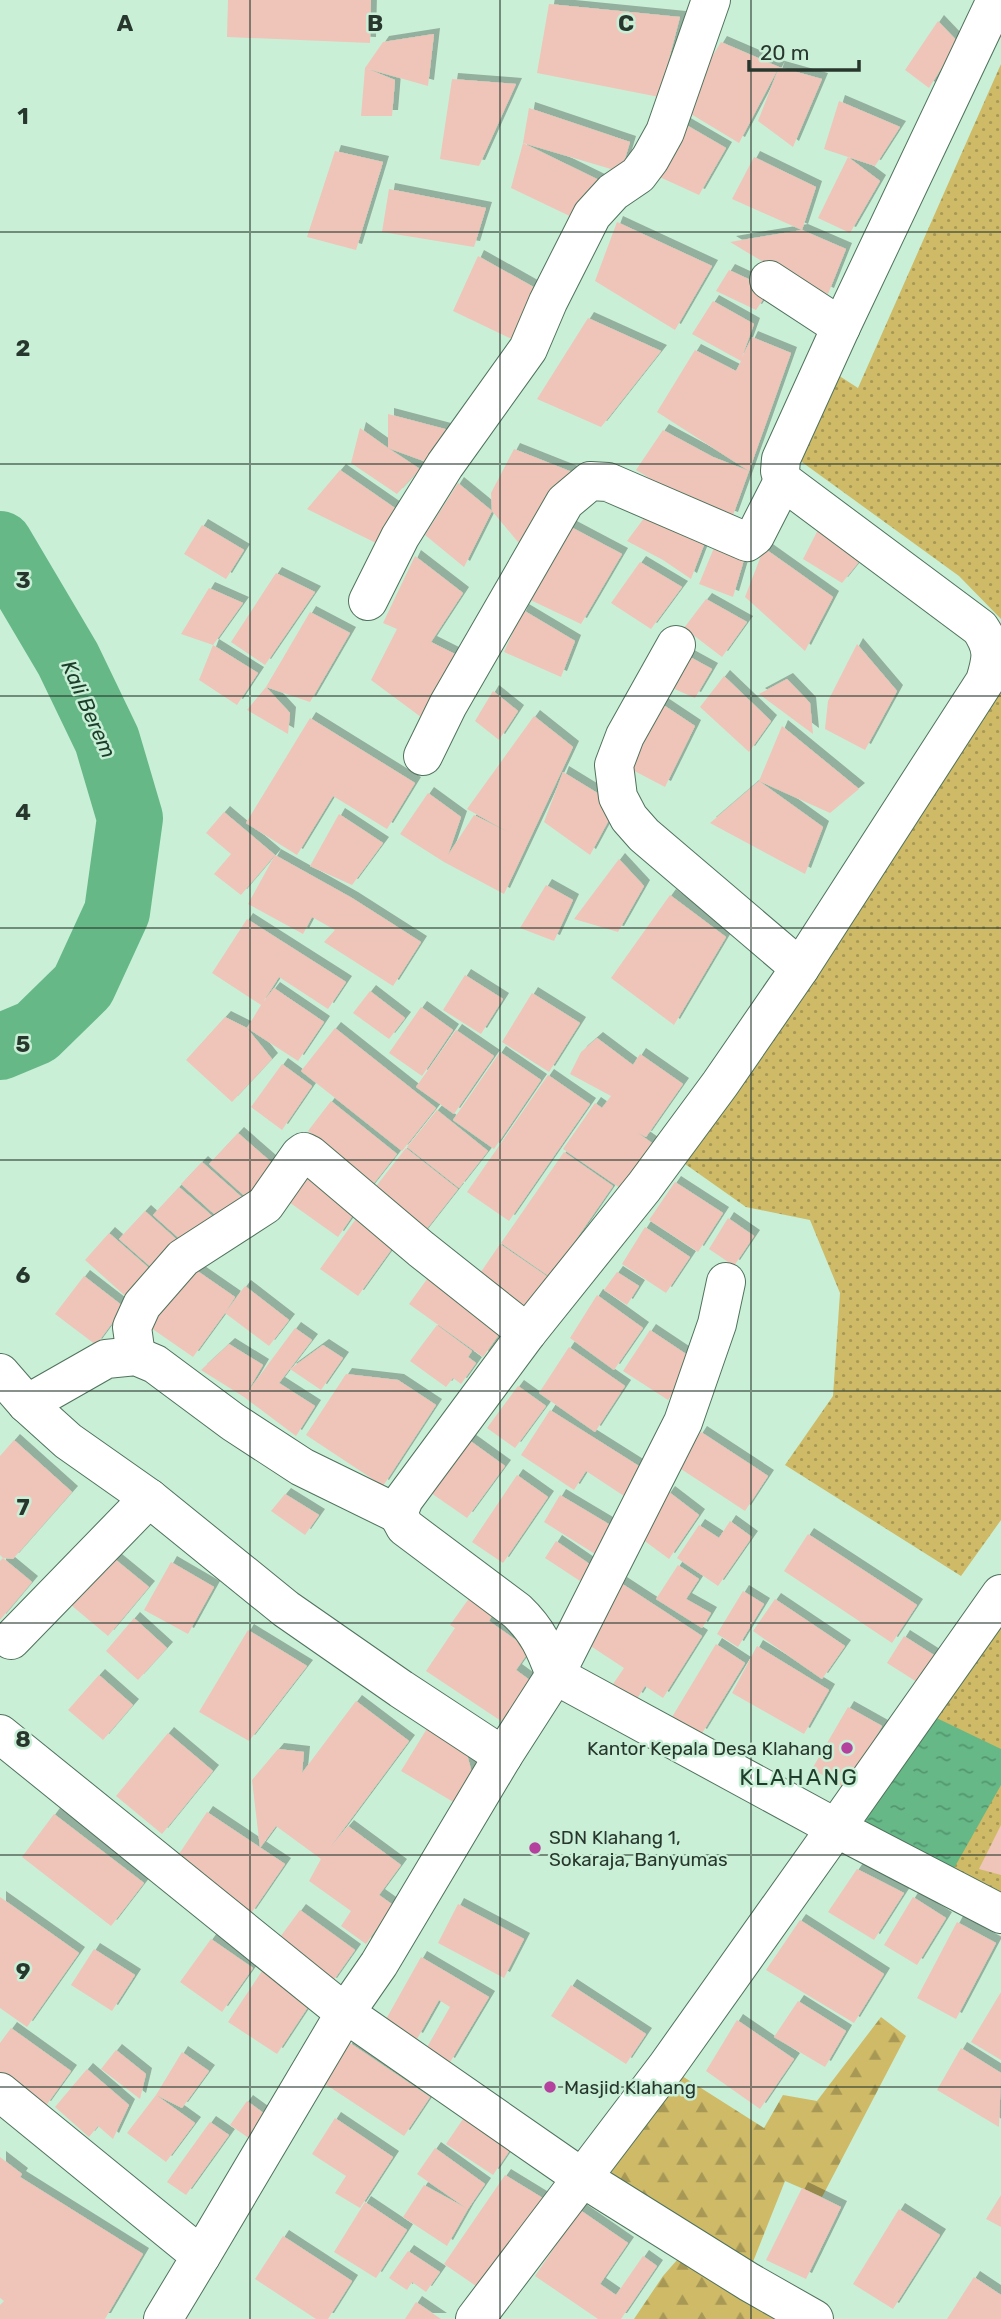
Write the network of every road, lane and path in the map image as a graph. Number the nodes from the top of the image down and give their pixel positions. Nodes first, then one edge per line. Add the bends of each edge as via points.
1 (711, 0) edge
2 (996, 0) edge
3 (769, 280) dead end
4 (841, 327) junction
5 (783, 481) junction
6 (368, 601) dead end
7 (676, 645) dead end
8 (423, 756) dead end
9 (800, 968) junction
10 (726, 1282) dead end
11 (527, 1334) junction
12 (136, 1356) junction
13 (0, 1373) edge
14 (27, 1404) junction
15 (149, 1498) junction
16 (398, 1514) junction
17 (1001, 1594) edge
18 (11, 1640) dead end
19 (555, 1675) junction
20 (0, 1734) edge
21 (503, 1756) junction
22 (835, 1828) junction
23 (1001, 1914) edge
24 (345, 2013) junction
25 (0, 2092) edge
26 (581, 2176) junction
27 (201, 2256) junction
28 (163, 2319) edge
29 (475, 2319) edge
30 (814, 2319) edge

1 - 6 street via 666,132 638,175 613,192 592,215 528,349 445,465 400,537
2 - 4 street
3 - 4 street
4 - 5 street via 781,459
5 - 8 street via 755,536 747,542 608,482 590,481 565,502
5 - 9 street via 980,628 990,643 991,662 985,681
7 - 9 street via 625,736 614,765 618,797 643,835
9 - 11 street via 644,1187
10 - 19 street via 717,1324 683,1422
11 - 12 street via 304,1153 265,1205 183,1258 142,1305 132,1327
11 - 16 street via 404,1499
12 - 14 street via 106,1359
12 - 16 street via 155,1364 303,1466
13 - 14 street
14 - 15 street via 68,1441
15 - 18 street
15 - 21 street via 286,1608
16 - 19 street via 405,1528 531,1624
17 - 22 street
19 - 21 street
19 - 22 street
20 - 24 street
21 - 24 street
22 - 23 street
22 - 26 street via 667,2066
24 - 26 street
24 - 27 street
25 - 27 street
26 - 29 street
26 - 30 street
27 - 28 street

